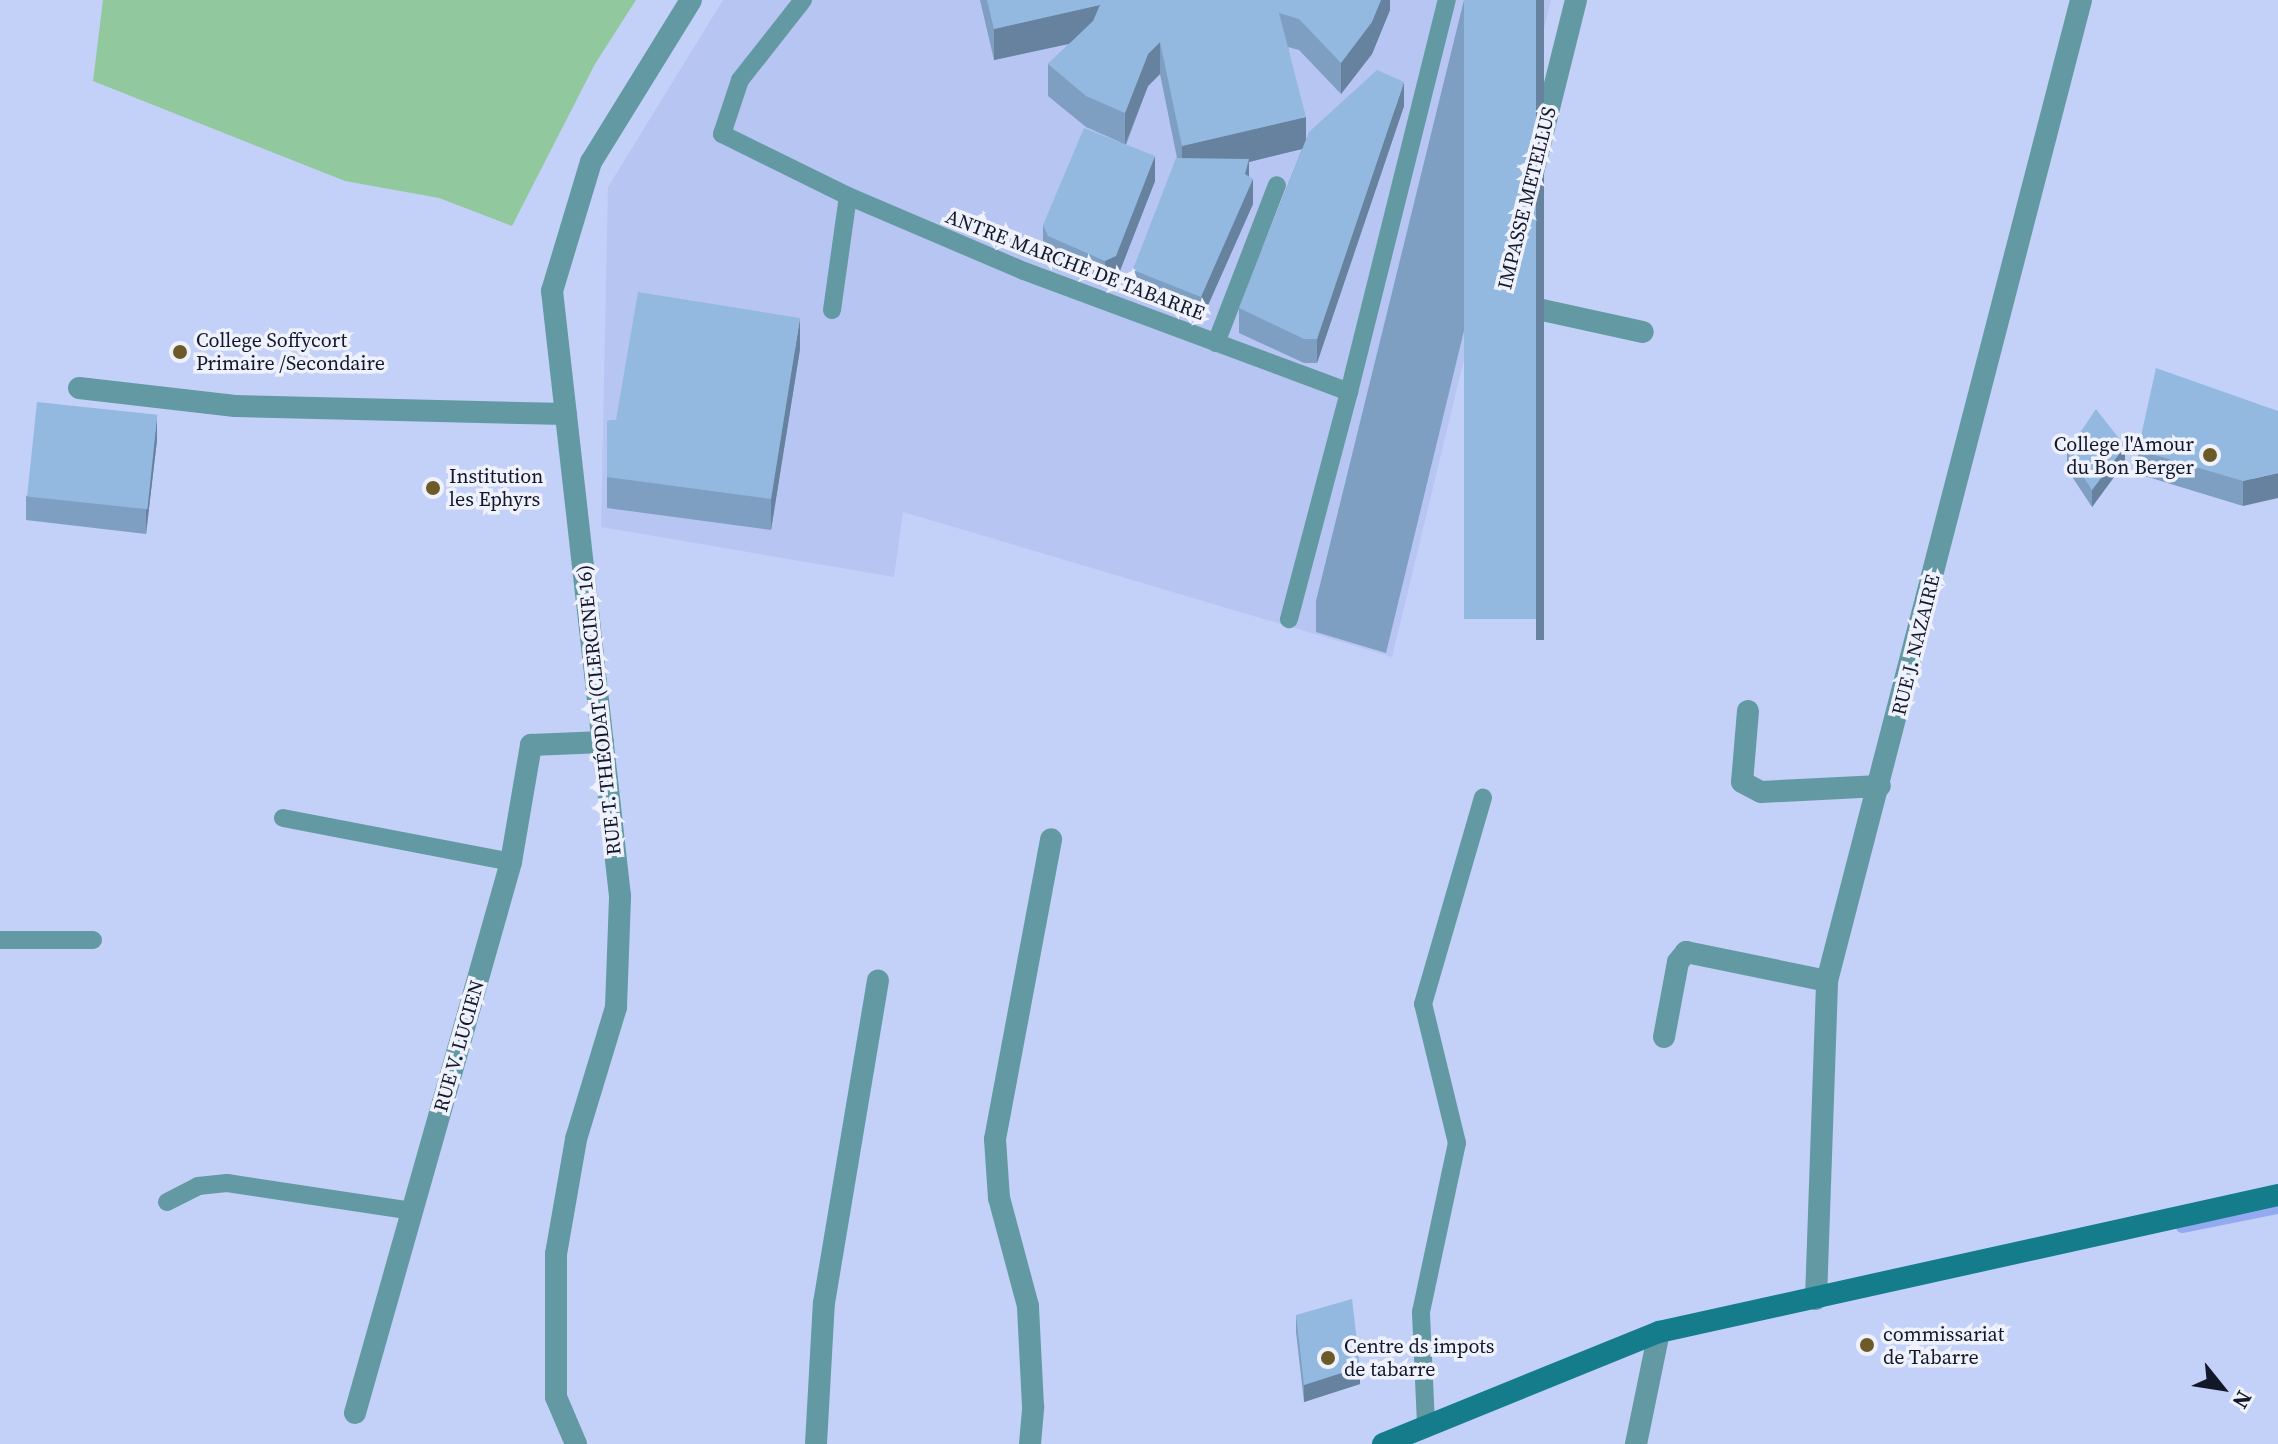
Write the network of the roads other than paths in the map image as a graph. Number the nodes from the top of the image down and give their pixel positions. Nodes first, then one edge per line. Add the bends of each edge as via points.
1 (691, 0) edge
2 (803, 0) edge
3 (1447, 0) edge
4 (1576, 0) edge
5 (2081, 0) edge
6 (1277, 185) dead end
7 (848, 196) junction
8 (832, 310) dead end
9 (1643, 332) dead end
10 (1216, 343) junction
11 (79, 388) dead end
12 (1349, 392) junction
13 (566, 414) junction
14 (1289, 619) dead end
15 (1748, 711) dead end
16 (603, 742) junction
17 (1880, 786) junction
18 (1483, 798) dead end
19 (283, 818) dead end
20 (1051, 839) dead end
21 (511, 862) junction
22 (0, 940) edge
23 (93, 940) dead end
24 (878, 980) dead end
25 (1827, 981) junction
26 (1664, 1037) dead end
27 (2278, 1195) edge
28 (167, 1202) dead end
29 (412, 1211) junction
30 (1816, 1299) junction
31 (1659, 1332) junction
32 (355, 1413) dead end
33 (1426, 1424) junction
34 (576, 1444) edge
35 (816, 1444) edge
36 (1030, 1444) edge
37 (1383, 1444) edge
38 (1636, 1444) edge

1 - 13 street, RUE T. THÉODAT (CLERCINE 16) via 591,162 552,291
2 - 7 lane, ANTRE MARCHE DE TABARRE via 740,80 722,134
3 - 12 lane
4 - 9 street, IMPASSE METELLUS via 1501,301
5 - 17 street, RUE J. NAZAIRE
6 - 10 lane
7 - 8 lane
7 - 10 lane, ANTRE MARCHE DE TABARRE via 1024,271
10 - 12 lane, ANTRE MARCHE DE TABARRE
11 - 13 street via 235,406
12 - 14 lane
13 - 16 street, RUE T. THÉODAT (CLERCINE 16)
15 - 17 street via 1742,782 1761,792
16 - 21 street, RUE V. LUCIEN via 531,745
16 - 34 street, RUE T. THÉODAT (CLERCINE 16) via 620,896 616,1007 576,1139 556,1254 556,1397
17 - 25 street, RUE J. NAZAIRE
18 - 33 lane via 1423,1004 1457,1143 1421,1312
19 - 21 lane
20 - 36 street via 995,1139 999,1198 1028,1306
21 - 29 street, RUE V. LUCIEN
22 - 23 lane
24 - 35 street via 824,1303
25 - 26 street via 1686,952 1678,962
25 - 30 street, RUE J. NAZAIRE
27 - 30 main road
28 - 29 lane via 198,1186 227,1183
29 - 32 street, RUE V. LUCIEN
30 - 31 main road
31 - 33 main road
31 - 38 street
33 - 37 main road

